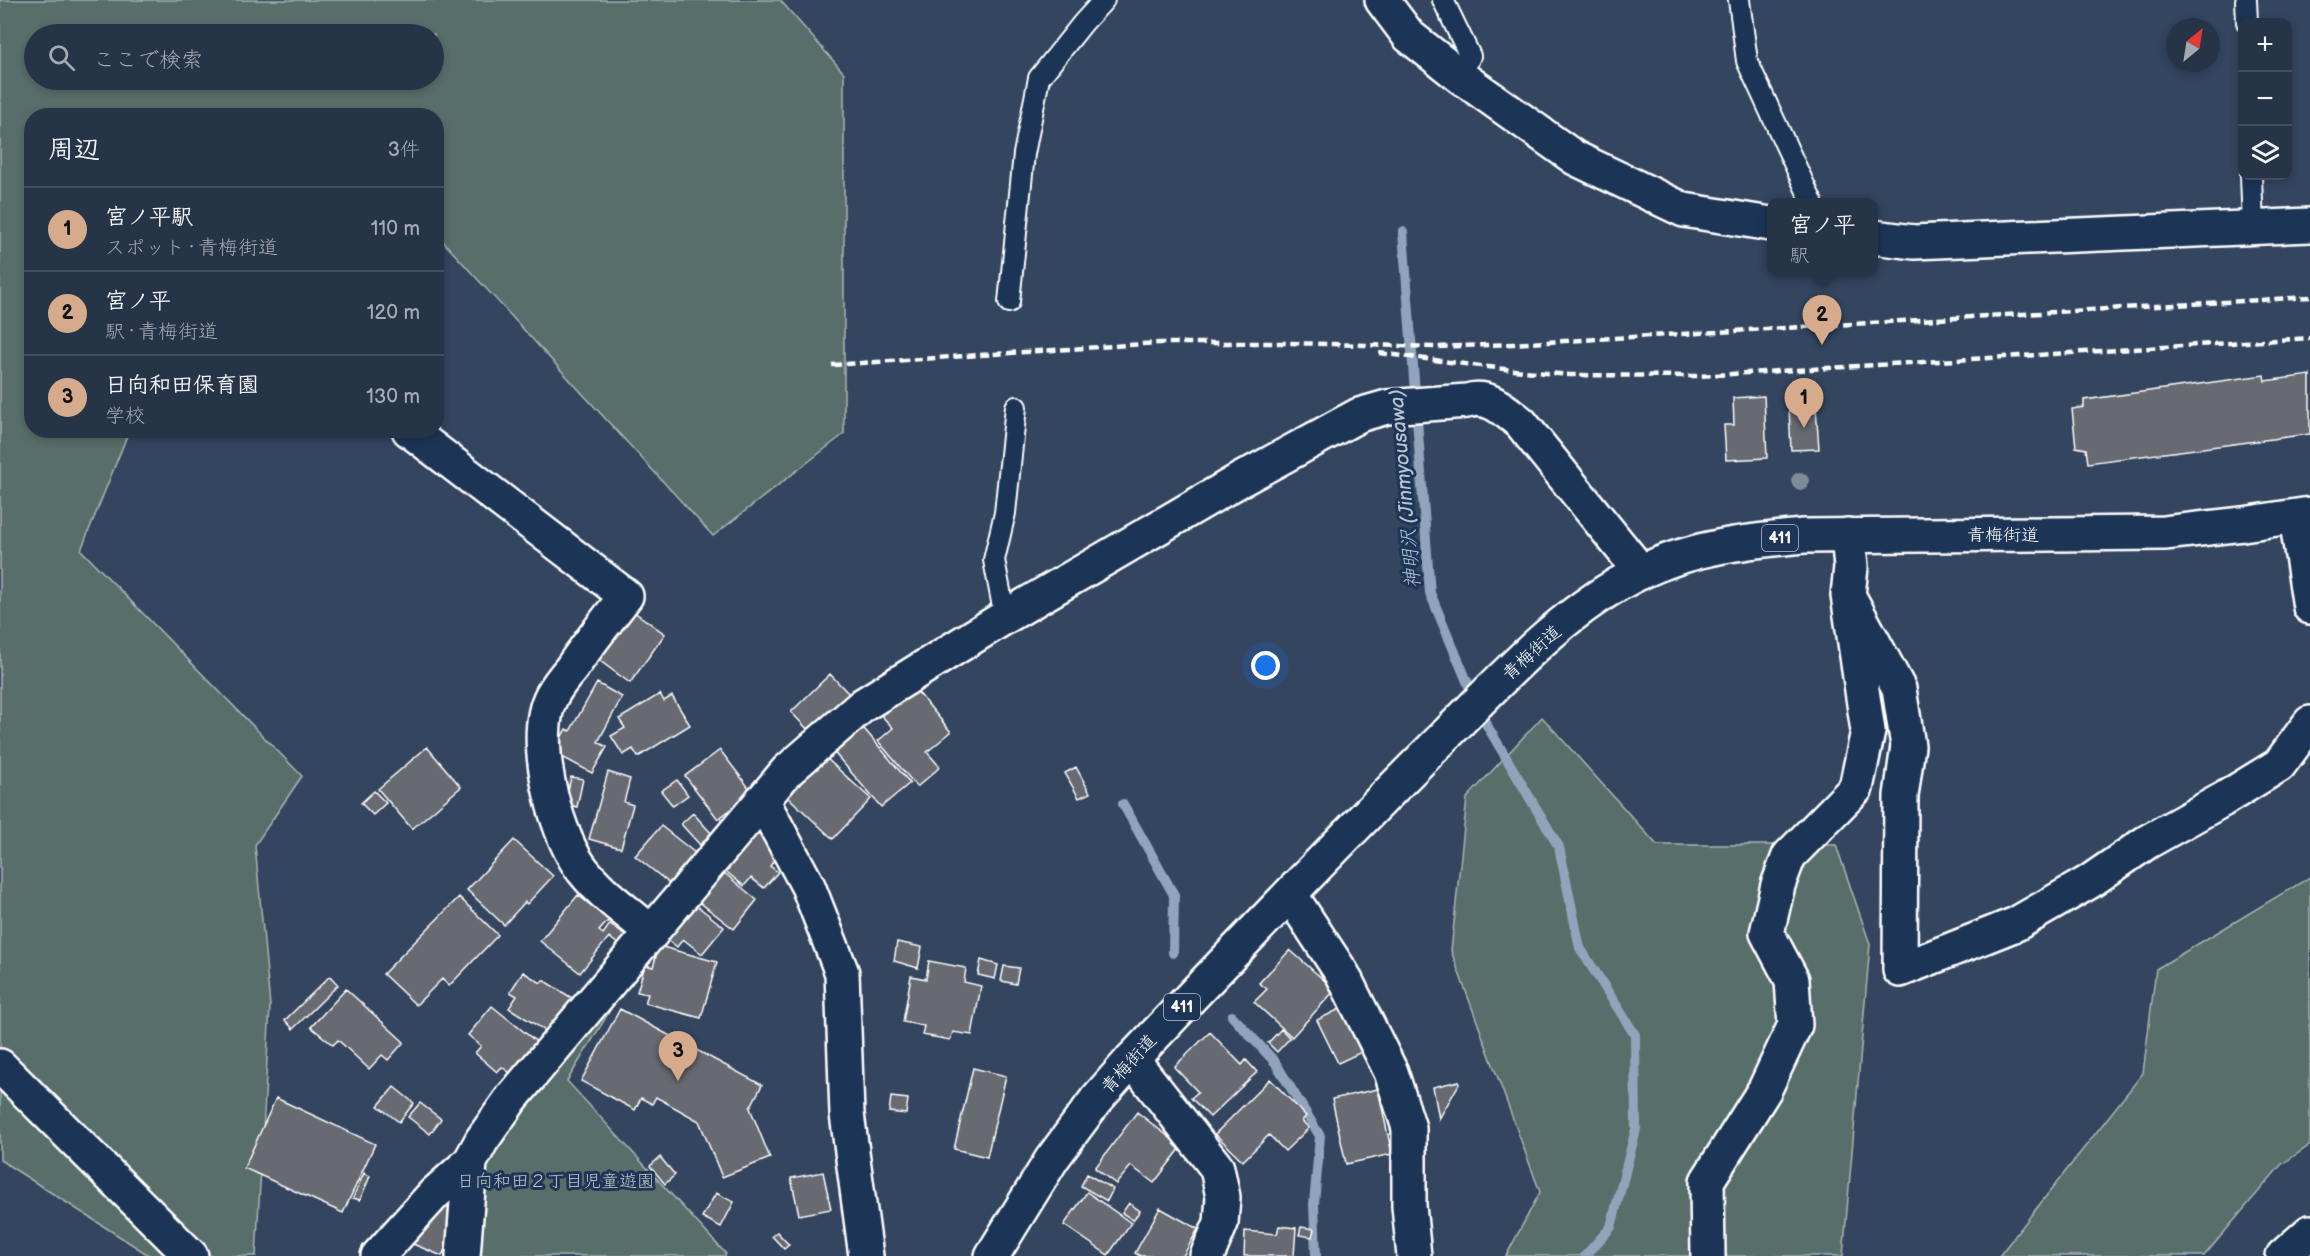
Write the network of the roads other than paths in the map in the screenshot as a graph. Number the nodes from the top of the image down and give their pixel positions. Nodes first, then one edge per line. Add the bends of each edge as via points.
1 (1104, 0) edge
2 (1382, 0) edge
3 (1443, 0) edge
4 (1739, 0) edge
5 (2246, 0) edge
6 (2247, 18) edge
7 (1461, 77) junction
8 (2251, 180) edge
9 (1810, 198) edge
10 (1767, 223) edge
11 (2310, 225) edge
12 (2253, 227) junction
13 (1878, 238) edge
14 (1009, 302) dead end
15 (1016, 407) dead end
16 (419, 438) edge
17 (2303, 515) edge
18 (1848, 535) junction
19 (1641, 572) junction
20 (1848, 595) junction
21 (2310, 607) edge
22 (1005, 617) junction
23 (2310, 723) edge
24 (762, 800) junction
25 (1290, 894) junction
26 (652, 933) junction
27 (1132, 1059) junction
28 (0, 1066) edge
29 (470, 1162) junction
30 (2310, 1232) edge
31 (191, 1256) edge
32 (378, 1256) edge
33 (463, 1256) edge
34 (866, 1256) edge
35 (992, 1256) edge
36 (1207, 1256) edge
37 (1414, 1256) edge
38 (1708, 1256) edge
39 (2283, 1256) edge

1 - 14 lane via 1039,78 1024,154
2 - 7 main road via 1409,36
3 - 7 lane via 1470,56
4 - 9 lane via 1747,62
5 - 6 lane
7 - 10 main road via 1575,159 1684,210
8 - 12 lane
11 - 12 main road
12 - 13 main road via 1914,242
15 - 22 lane via 1005,513 994,560
16 - 26 main road via 626,596 552,694 545,714 544,749 557,822 578,864
17 - 18 main road, 青梅街道 / 411 via 2164,533
17 - 21 main road
18 - 19 main road, 青梅街道 / 411 via 1758,540 1698,550
18 - 20 main road
19 - 22 main road via 1521,423 1496,404 1477,398 1387,407 1359,416 1248,475
19 - 25 main road, 青梅街道 / 411 via 1580,609 1518,664
20 - 23 main road via 1899,689 1908,746 1901,796 1900,970 2016,924 2089,882 2147,842 2279,765
20 - 38 main road via 1868,731 1859,777 1856,788 1789,856 1778,885 1767,933 1792,980 1795,1025 1765,1089 1707,1181
22 - 24 main road via 863,705 787,771
24 - 26 main road
24 - 34 main road via 808,886 842,973 847,1114
25 - 27 main road, 青梅街道 / 411
25 - 37 main road via 1343,975 1391,1072 1409,1128 1409,1206
26 - 29 main road via 511,1099
27 - 35 main road, 青梅街道 / 411 via 1052,1159
27 - 36 main road via 1217,1168 1223,1197 1221,1223
28 - 31 main road
29 - 32 main road via 434,1194
29 - 33 main road
30 - 39 main road

